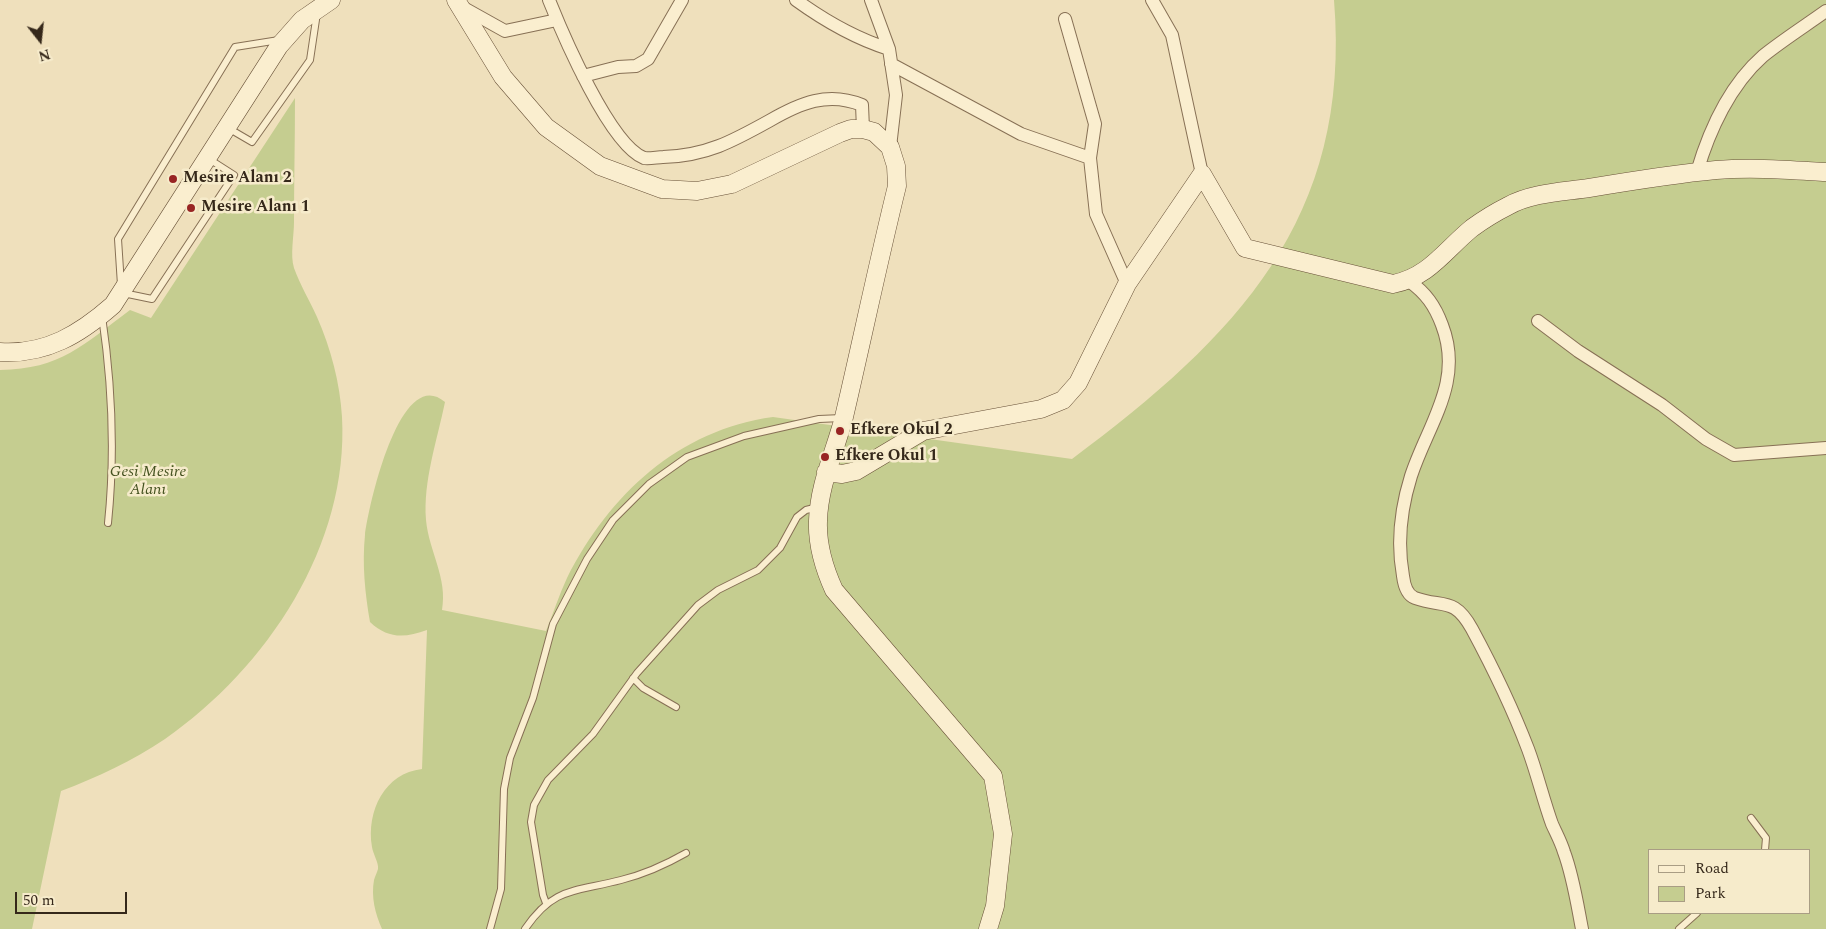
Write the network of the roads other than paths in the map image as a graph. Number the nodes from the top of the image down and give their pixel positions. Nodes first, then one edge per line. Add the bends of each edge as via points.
1 (549, 0) edge
2 (682, 0) edge
3 (796, 0) edge
4 (871, 0) edge
5 (1152, 0) edge
6 (455, 2) edge
7 (324, 4) edge
8 (1826, 11) edge
9 (1065, 19) dead end
10 (557, 20) junction
11 (285, 39) junction
12 (889, 49) junction
13 (891, 64) junction
14 (583, 76) junction
15 (227, 127) junction
16 (863, 129) junction
17 (890, 147) junction
18 (208, 158) junction
19 (1090, 158) junction
20 (1697, 172) junction
21 (1826, 172) edge
22 (1202, 174) junction
23 (1409, 281) junction
24 (1126, 284) junction
25 (122, 293) junction
26 (102, 314) junction
27 (1538, 322) dead end
28 (0, 352) edge
29 (843, 418) junction
30 (1826, 448) edge
31 (826, 472) junction
32 (819, 507) junction
33 (108, 523) dead end
34 (633, 678) junction
35 (676, 707) dead end
36 (1751, 818) dead end
37 (1765, 849) edge
38 (686, 853) dead end
39 (546, 903) junction
40 (1696, 914) edge
41 (490, 929) edge
42 (525, 929) edge
43 (988, 929) edge
44 (1582, 929) edge
45 (1678, 929) edge

1 - 10 street
2 - 14 street via 648,59 636,66
3 - 12 street via 826,22
4 - 12 street
5 - 22 street via 1172,35
6 - 10 street via 505,31
6 - 16 street via 503,77 546,127 600,166 662,189 697,191 732,184 840,133
7 - 11 street via 302,20
7 - 15 lane via 310,60 252,142
8 - 20 street via 1763,57 1743,78 1705,146
9 - 19 street via 1095,124
10 - 14 street
11 - 15 street
11 - 25 lane via 235,47 118,239
12 - 13 street
13 - 17 street via 896,95
13 - 19 street via 1021,134
14 - 16 street via 626,144 644,158 680,157 725,145 788,110 830,97 862,105
15 - 18 street
16 - 17 street via 878,135
17 - 29 street via 896,166 897,186
18 - 25 street
18 - 25 lane via 234,175 152,299
19 - 24 street via 1096,214
20 - 21 street via 1780,169
20 - 23 street via 1549,193 1509,205 1473,228 1422,274
22 - 23 street via 1245,248 1368,279 1393,284
22 - 24 street
23 - 44 street via 1423,291 1439,318 1447,343 1450,369 1441,403 1417,459 1406,496 1400,546 1407,592 1414,598 1445,604 1460,613 1467,620 1493,670 1528,748 1564,852
24 - 31 street via 1078,383 1062,400 1041,409 923,431 856,471 842,474
25 - 26 street
26 - 28 street via 84,330 44,348
26 - 33 lane via 112,425 112,490
27 - 30 street via 1734,455
29 - 31 street
29 - 41 lane via 819,419 744,436 687,457 649,484 613,520 553,624 533,698 510,758 504,789 502,882
31 - 32 street
32 - 34 lane via 806,510 797,517 780,548 758,570 718,590 698,605
32 - 43 street via 818,540 834,590 993,776 1003,834 995,906
34 - 35 lane via 643,688
34 - 39 lane via 593,734 548,780 534,805 531,833
36 - 37 lane via 1766,838
38 - 39 lane via 643,874 575,889
39 - 42 lane
40 - 45 lane

